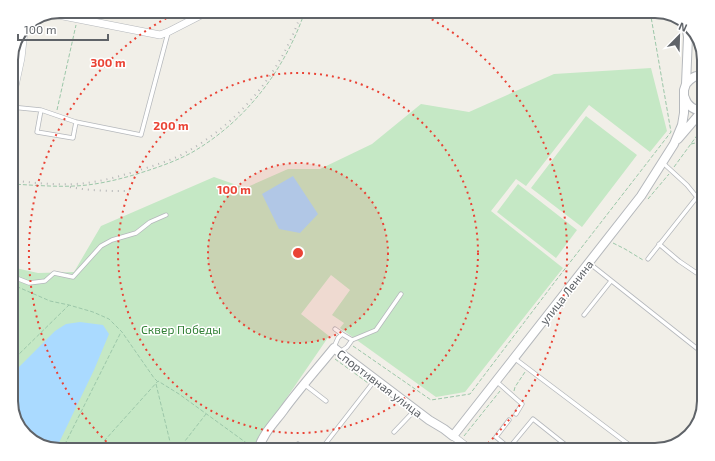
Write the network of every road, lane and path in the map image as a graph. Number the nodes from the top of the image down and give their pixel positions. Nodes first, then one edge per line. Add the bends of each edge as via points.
1 (73, 18) edge
2 (195, 18) edge
3 (303, 18) edge
4 (651, 18) edge
5 (78, 19) junction
6 (168, 32) junction
7 (688, 34) edge
8 (22, 43) edge
9 (18, 67) edge
10 (697, 76) edge
11 (686, 84) junction
12 (684, 95) junction
13 (18, 108) edge
14 (41, 110) junction
15 (697, 110) edge
16 (56, 112) dead end
17 (697, 118) edge
18 (76, 122) junction
19 (697, 135) edge
20 (697, 142) edge
21 (674, 144) junction
22 (690, 144) junction
23 (662, 163) junction
24 (671, 171) junction
25 (18, 185) edge
26 (697, 197) joint
27 (646, 201) dead end
28 (166, 215) dead end
29 (659, 244) junction
30 (618, 246) dead end
31 (648, 258) joint
32 (589, 263) junction
33 (697, 273) edge
34 (18, 279) edge
35 (611, 280) junction
36 (18, 287) edge
37 (401, 294) dead end
38 (70, 305) junction
39 (584, 315) dead end
40 (335, 328) dead end
41 (122, 332) junction
42 (342, 334) junction
43 (351, 342) junction
44 (697, 348) edge
45 (334, 351) junction
46 (18, 355) edge
47 (514, 358) junction
48 (528, 368) junction
49 (158, 381) junction
50 (496, 381) junction
51 (374, 382) junction
52 (156, 383) junction
53 (304, 384) junction
54 (503, 387) junction
55 (515, 387) dead end
56 (326, 401) dead end
57 (415, 409) junction
58 (206, 413) junction
59 (516, 414) dead end
60 (509, 420) dead end
61 (394, 432) dead end
62 (453, 436) junction
63 (464, 436) dead end
64 (66, 443) edge
65 (102, 443) edge
66 (170, 443) edge
67 (183, 443) edge
68 (246, 443) edge
69 (260, 443) edge
70 (326, 443) dead end
71 (448, 443) edge
72 (462, 443) edge
73 (503, 443) edge
74 (515, 443) edge
75 (563, 443) edge
76 (627, 443) edge

1 - 5 street
2 - 6 street
3 - 25 path via 287,54 270,82 242,114 191,153 162,166 99,184 49,187
4 - 43 path via 671,132 470,394 431,400
5 - 6 street via 160,35
5 - 16 path
6 - 18 lane via 141,135
7 - 11 street, улица Ленина
8 - 9 main road
10 - 11 street
11 - 12 street, улица Ленина
12 - 15 street, улица Ленина via 691,107
12 - 21 street, улица Ленина via 682,125
13 - 14 lane
14 - 18 lane
14 - 18 lane via 37,132 73,138
17 - 21 street, улица Ленина
19 - 22 path
20 - 22 path
21 - 23 street, улица Ленина
22 - 24 path
23 - 24 lane
23 - 32 street, улица Ленина via 641,196
24 - 26 lane via 688,185
24 - 27 path
26 - 29 lane
28 - 34 lane via 150,222 136,233 101,246 73,277 54,273 45,281 29,283
29 - 31 lane
29 - 33 lane
30 - 31 path via 645,262
32 - 35 lane
32 - 47 street, улица Ленина
35 - 39 lane
35 - 44 lane
36 - 38 path via 50,301
37 - 43 lane via 376,330
38 - 41 path via 108,319
38 - 46 path
40 - 42 lane
41 - 49 path
41 - 64 path
42 - 43 lane
42 - 45 lane
43 - 45 lane via 348,347
45 - 51 street, Спортивная улица
45 - 51 path
45 - 53 street, Спортивная улица
47 - 48 lane
47 - 50 street, улица Ленина
48 - 55 path
48 - 76 lane
49 - 52 path
49 - 58 path
50 - 54 lane
50 - 62 street, улица Ленина
51 - 57 street, Спортивная улица
51 - 70 lane
52 - 65 path
52 - 66 path
53 - 56 lane
53 - 69 street, Спортивная улица
54 - 59 lane via 522,404
54 - 63 path
57 - 61 lane
57 - 62 street, Спортивная улица
58 - 67 path
58 - 68 path
60 - 73 lane via 496,437
62 - 71 path
62 - 72 street, Спортивная улица
74 - 75 lane via 533,419

